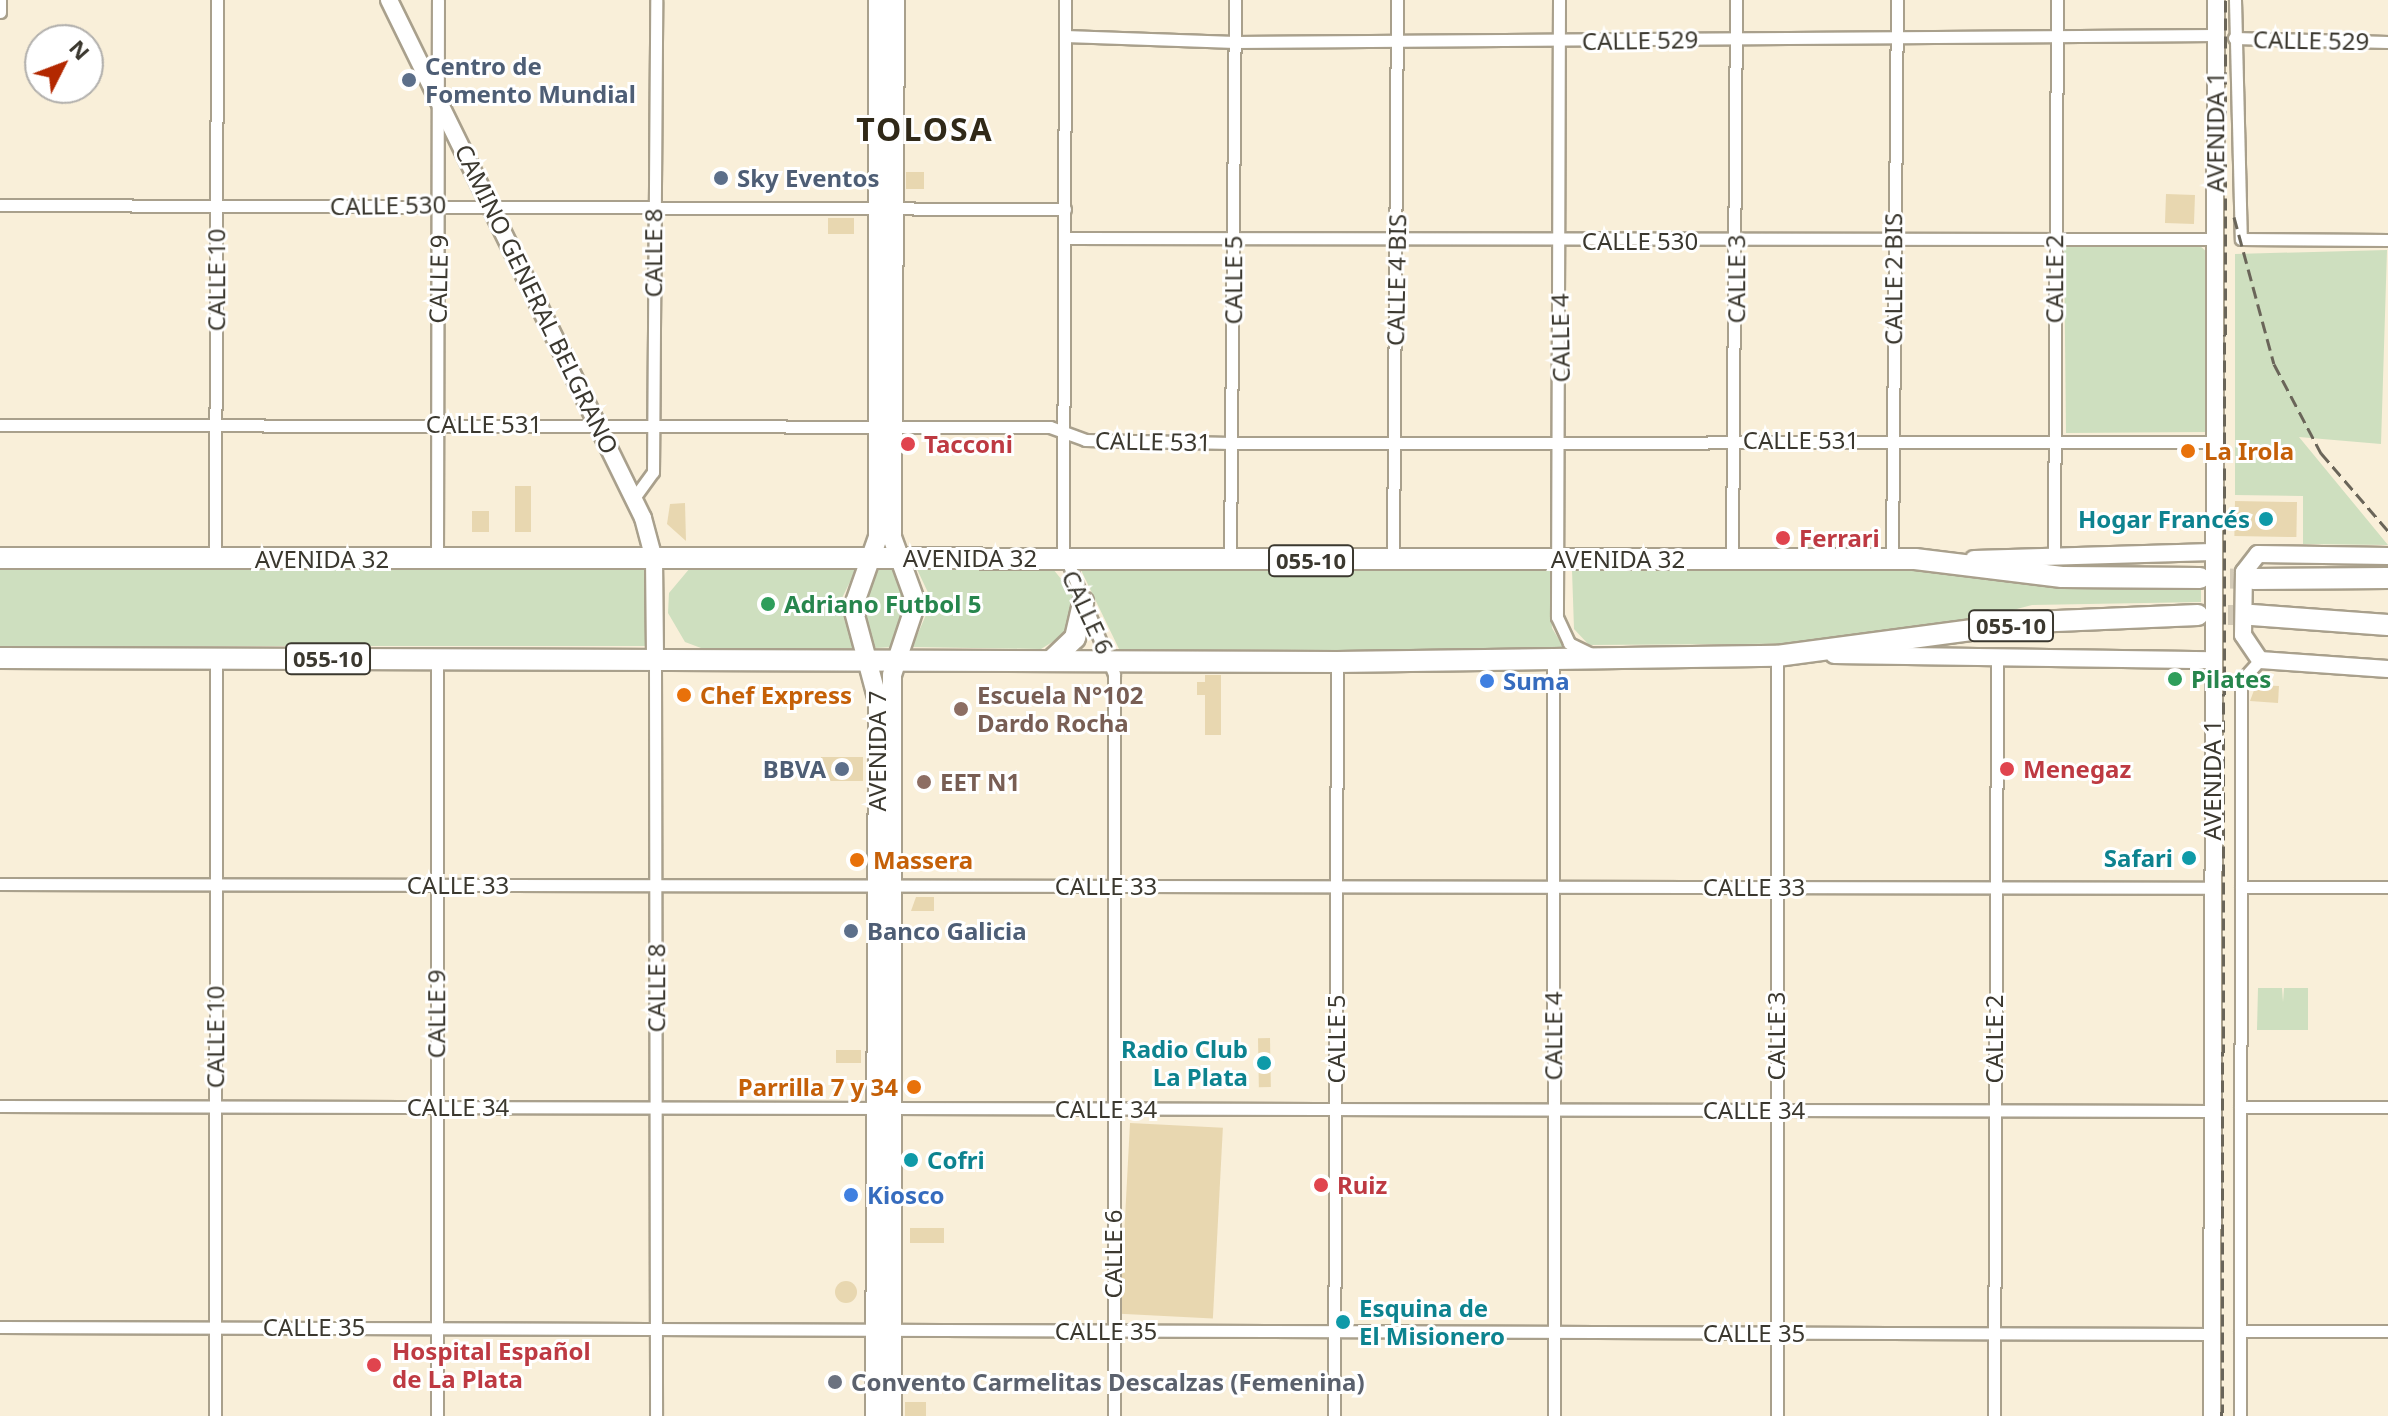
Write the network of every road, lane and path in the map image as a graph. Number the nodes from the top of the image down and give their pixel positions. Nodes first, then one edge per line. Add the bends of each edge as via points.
1 (0, 0) edge
2 (217, 0) edge
3 (389, 0) edge
4 (438, 0) edge
5 (656, 0) edge
6 (878, 0) edge
7 (895, 0) edge
8 (1065, 0) edge
9 (1235, 0) edge
10 (1397, 0) edge
11 (1559, 0) edge
12 (1736, 0) edge
13 (1897, 0) edge
14 (2057, 0) edge
15 (2216, 0) edge
16 (2235, 0) edge
17 (0, 12) edge
18 (2216, 35) junction
19 (1065, 36) junction
20 (2234, 38) junction
21 (1736, 39) junction
22 (2057, 39) junction
23 (1897, 40) junction
24 (1397, 41) junction
25 (1559, 41) junction
26 (1235, 42) junction
27 (2388, 42) edge
28 (438, 99) junction
29 (489, 203) junction
30 (653, 203) junction
31 (0, 205) edge
32 (438, 205) junction
33 (887, 206) junction
34 (217, 207) junction
35 (1065, 209) junction
36 (1893, 237) junction
37 (2054, 237) junction
38 (1065, 238) junction
39 (2215, 239) junction
40 (1234, 240) junction
41 (1558, 240) junction
42 (2388, 240) edge
43 (1396, 241) junction
44 (1736, 242) junction
45 (652, 422) junction
46 (215, 423) junction
47 (597, 423) junction
48 (0, 425) edge
49 (437, 425) junction
50 (887, 425) junction
51 (1062, 432) junction
52 (1893, 439) junction
53 (1736, 440) junction
54 (2056, 441) junction
55 (1561, 442) junction
56 (2214, 442) junction
57 (1232, 443) junction
58 (1394, 444) junction
59 (634, 498) junction
60 (2213, 552) junction
61 (2388, 556) edge
62 (2054, 557) junction
63 (0, 558) edge
64 (437, 558) junction
65 (898, 558) junction
66 (1064, 558) junction
67 (215, 559) junction
68 (654, 559) junction
69 (872, 559) junction
70 (1559, 559) junction
71 (1732, 559) junction
72 (1892, 559) junction
73 (1230, 560) junction
74 (1393, 560) junction
75 (1940, 560) junction
76 (2252, 569) junction
77 (2200, 578) tunnel mouth
78 (2388, 578) edge
79 (1083, 602) junction
80 (2198, 615) tunnel mouth
81 (2252, 615) tunnel mouth
82 (2388, 625) edge
83 (1827, 654) junction
84 (1553, 656) junction
85 (1596, 656) junction
86 (1777, 656) junction
87 (0, 658) edge
88 (216, 659) junction
89 (437, 659) junction
90 (655, 660) junction
91 (871, 660) junction
92 (897, 660) junction
93 (2212, 660) junction
94 (2260, 660) junction
95 (1051, 661) junction
96 (1112, 662) junction
97 (1337, 662) junction
98 (1997, 662) junction
99 (2388, 669) edge
100 (0, 884) edge
101 (216, 885) junction
102 (437, 885) junction
103 (655, 886) junction
104 (884, 886) junction
105 (1113, 886) junction
106 (1336, 887) junction
107 (1553, 887) junction
108 (2241, 887) junction
109 (2388, 887) edge
110 (1776, 888) junction
111 (1994, 888) junction
112 (2212, 888) junction
113 (0, 1106) edge
114 (215, 1106) junction
115 (436, 1107) junction
116 (2240, 1107) junction
117 (2388, 1107) edge
118 (656, 1108) junction
119 (883, 1108) junction
120 (1113, 1109) junction
121 (1335, 1109) junction
122 (1553, 1110) junction
123 (1776, 1110) junction
124 (1994, 1111) junction
125 (2212, 1111) junction
126 (438, 1326) junction
127 (0, 1327) edge
128 (215, 1328) junction
129 (656, 1329) junction
130 (884, 1330) junction
131 (1114, 1331) junction
132 (1335, 1331) junction
133 (2240, 1331) junction
134 (2388, 1331) edge
135 (1554, 1332) junction
136 (1776, 1333) junction
137 (1994, 1333) junction
138 (2212, 1334) junction
139 (215, 1416) edge
140 (437, 1416) edge
141 (656, 1416) edge
142 (875, 1416) edge
143 (892, 1416) edge
144 (1114, 1416) edge
145 (1334, 1416) edge
146 (1554, 1416) edge
147 (1777, 1416) edge
148 (1994, 1416) edge
149 (2212, 1416) edge
150 (2240, 1416) edge

1 - 17 street
2 - 34 street, CALLE 10
3 - 28 street, CAMINO GENERAL BELGRANO
4 - 28 street, CALLE 9
5 - 30 street, CALLE 8
6 - 33 main road, AVENIDA 7
7 - 33 main road, AVENIDA 7
8 - 19 street, CALLE 6
9 - 26 street, CALLE 5
10 - 24 street, CALLE 4 BIS
11 - 25 street, CALLE 4
12 - 21 street, CALLE 3
13 - 23 street, CALLE 2 BIS
14 - 22 street, CALLE 2
15 - 18 street, AVENIDA 1
16 - 20 street, AVENIDA 1
18 - 22 street, CALLE 529
18 - 39 street, AVENIDA 1
19 - 26 street, CALLE 529
19 - 35 street, CALLE 6
20 - 27 street, CALLE 529
20 - 42 street, AVENIDA 1 via 2241,239
21 - 23 street, CALLE 529
21 - 25 street, CALLE 529
21 - 44 street, CALLE 3
22 - 23 street, CALLE 529
22 - 37 street, CALLE 2
23 - 36 street, CALLE 2 BIS
24 - 25 street, CALLE 529
24 - 26 street, CALLE 529
24 - 43 street, CALLE 4 BIS
25 - 41 street, CALLE 4
26 - 40 street, CALLE 5
28 - 29 street, CAMINO GENERAL BELGRANO
28 - 32 street, CALLE 9
29 - 30 street, CALLE 530
29 - 32 street, CALLE 530
29 - 47 street, CAMINO GENERAL BELGRANO
30 - 33 street, CALLE 530
30 - 45 street, CALLE 8
31 - 34 street, CALLE 530
32 - 34 street, CALLE 530
32 - 49 street, CALLE 9
33 - 35 street, CALLE 530
33 - 50 main road, AVENIDA 7
34 - 46 street, CALLE 10
35 - 38 street, CALLE 6
36 - 37 street, CALLE 530
36 - 44 street, CALLE 530
36 - 52 street, CALLE 2 BIS
37 - 39 street, CALLE 530
37 - 54 street, CALLE 2
38 - 40 street, CALLE 530
38 - 51 street, CALLE 6
39 - 56 street, AVENIDA 1
40 - 43 street, CALLE 530
40 - 57 street, CALLE 5
41 - 43 street, CALLE 530
41 - 44 street, CALLE 530
41 - 55 street, CALLE 4
43 - 58 street, CALLE 4 BIS
44 - 53 street, CALLE 3
45 - 47 street, CALLE 531
45 - 50 street, CALLE 531
45 - 59 street, CALLE 8 via 652,479
46 - 48 street, CALLE 531
46 - 49 street, CALLE 531
46 - 67 street, CALLE 10
47 - 49 street, CALLE 531
47 - 59 street, CAMINO GENERAL BELGRANO
49 - 64 street, CALLE 9
50 - 51 street, CALLE 531
50 - 65 main road, AVENIDA 7
50 - 69 main road, AVENIDA 7
51 - 57 street, CALLE 531 via 1085,440
51 - 66 street, CALLE 6
52 - 53 street, CALLE 531
52 - 54 street, CALLE 531
52 - 72 street, CALLE 2 BIS
53 - 55 street, CALLE 531
53 - 71 street, CALLE 3
54 - 56 street, CALLE 531
54 - 62 street, CALLE 2
55 - 58 street, CALLE 531
55 - 70 street, CALLE 4
56 - 60 street, AVENIDA 1
57 - 58 street, CALLE 531
57 - 73 street, CALLE 5
58 - 74 street, CALLE 4 BIS
59 - 68 street, CAMINO GENERAL BELGRANO
60 - 62 street, AVENIDA 32
60 - 93 street, AVENIDA 1
61 - 76 street via 2267,552
62 - 75 street, AVENIDA 32
63 - 67 highway, AVENIDA 32 / 055-10
64 - 67 highway, AVENIDA 32 / 055-10
64 - 68 highway, AVENIDA 32 / 055-10
65 - 66 highway, AVENIDA 32 / 055-10
65 - 69 highway, AVENIDA 32 / 055-10
65 - 92 main road, AVENIDA 7 via 916,603
66 - 73 highway, AVENIDA 32 / 055-10
66 - 79 street, CALLE 6
68 - 69 highway, AVENIDA 32 / 055-10
68 - 90 street, CALLE 8
69 - 91 main road, AVENIDA 7 via 853,608
70 - 71 highway, AVENIDA 32 / 055-10
70 - 74 highway, AVENIDA 32 / 055-10
70 - 85 street, CALLE 4 via 1559,626 1569,643
71 - 72 highway, AVENIDA 32 / 055-10
72 - 75 highway, AVENIDA 32 / 055-10
73 - 74 highway, AVENIDA 32 / 055-10
75 - 77 highway, AVENIDA 32 / 055-10 via 2062,577
76 - 78 highway
76 - 94 street via 2244,572 2243,635
79 - 95 highway via 1075,638
79 - 96 street, CALLE 6
80 - 83 highway, 055-10 via 2033,622
81 - 82 highway
83 - 86 highway, 055-10
83 - 98 street
84 - 85 highway, 055-10
84 - 97 highway, 055-10
84 - 107 street, CALLE 4
85 - 86 highway, 055-10
86 - 110 street, CALLE 3
87 - 88 highway, 055-10
88 - 89 highway, 055-10
88 - 101 street, CALLE 10
89 - 90 highway, 055-10
89 - 102 street, CALLE 9
90 - 91 highway, 055-10
90 - 103 street, CALLE 8
91 - 92 highway, 055-10
91 - 104 main road, AVENIDA 7 via 878,701
92 - 95 highway, 055-10
92 - 104 main road, AVENIDA 7
93 - 98 street
93 - 112 street, AVENIDA 1
94 - 99 street
94 - 108 street, AVENIDA 1 via 2241,681
95 - 96 highway, 055-10
96 - 97 highway, 055-10
96 - 105 street, CALLE 6
97 - 106 street, CALLE 5
98 - 111 street, CALLE 2
100 - 101 street, CALLE 33
101 - 102 street, CALLE 33
101 - 114 street, CALLE 10
102 - 103 street, CALLE 33
102 - 115 street, CALLE 9
103 - 104 street, CALLE 33
103 - 118 street, CALLE 8
104 - 105 street, CALLE 33
104 - 119 main road, AVENIDA 7
105 - 106 street, CALLE 33
105 - 120 street, CALLE 6
106 - 107 street, CALLE 33
106 - 121 street, CALLE 5
107 - 110 street, CALLE 33
107 - 122 street, CALLE 4
108 - 109 street
108 - 116 street, AVENIDA 1
110 - 111 street, CALLE 33
110 - 123 street, CALLE 3
111 - 112 street, CALLE 33
111 - 124 street, CALLE 2
112 - 125 street, AVENIDA 1
113 - 114 street, CALLE 34
114 - 115 street, CALLE 34
114 - 128 street, CALLE 10
115 - 118 street, CALLE 34
115 - 126 street, CALLE 9
116 - 117 street
116 - 133 street, AVENIDA 1
118 - 119 street, CALLE 34
118 - 129 street, CALLE 8
119 - 120 street, CALLE 34
119 - 130 main road, AVENIDA 7
120 - 121 street, CALLE 34
120 - 131 street, CALLE 6
121 - 122 street, CALLE 34
121 - 132 street, CALLE 5
122 - 123 street, CALLE 34
122 - 135 street, CALLE 4
123 - 124 street, CALLE 34
123 - 136 street, CALLE 3
124 - 125 street, CALLE 34
124 - 137 street, CALLE 2
125 - 138 street, AVENIDA 1
126 - 128 street, CALLE 35
126 - 129 street, CALLE 35
126 - 140 street, CALLE 9
127 - 128 street, CALLE 35
128 - 139 street, CALLE 10
129 - 130 street, CALLE 35
129 - 141 street, CALLE 8
130 - 131 street, CALLE 35
130 - 142 main road, AVENIDA 7
130 - 143 main road, AVENIDA 7
131 - 132 street, CALLE 35
131 - 144 street, CALLE 6
132 - 135 street, CALLE 35
132 - 145 street, CALLE 5
133 - 134 street
133 - 150 street, AVENIDA 1
135 - 136 street, CALLE 35
135 - 146 street, CALLE 4
136 - 137 street, CALLE 35
136 - 147 street, CALLE 3
137 - 138 street, CALLE 35
137 - 148 street, CALLE 2
138 - 149 street, AVENIDA 1

